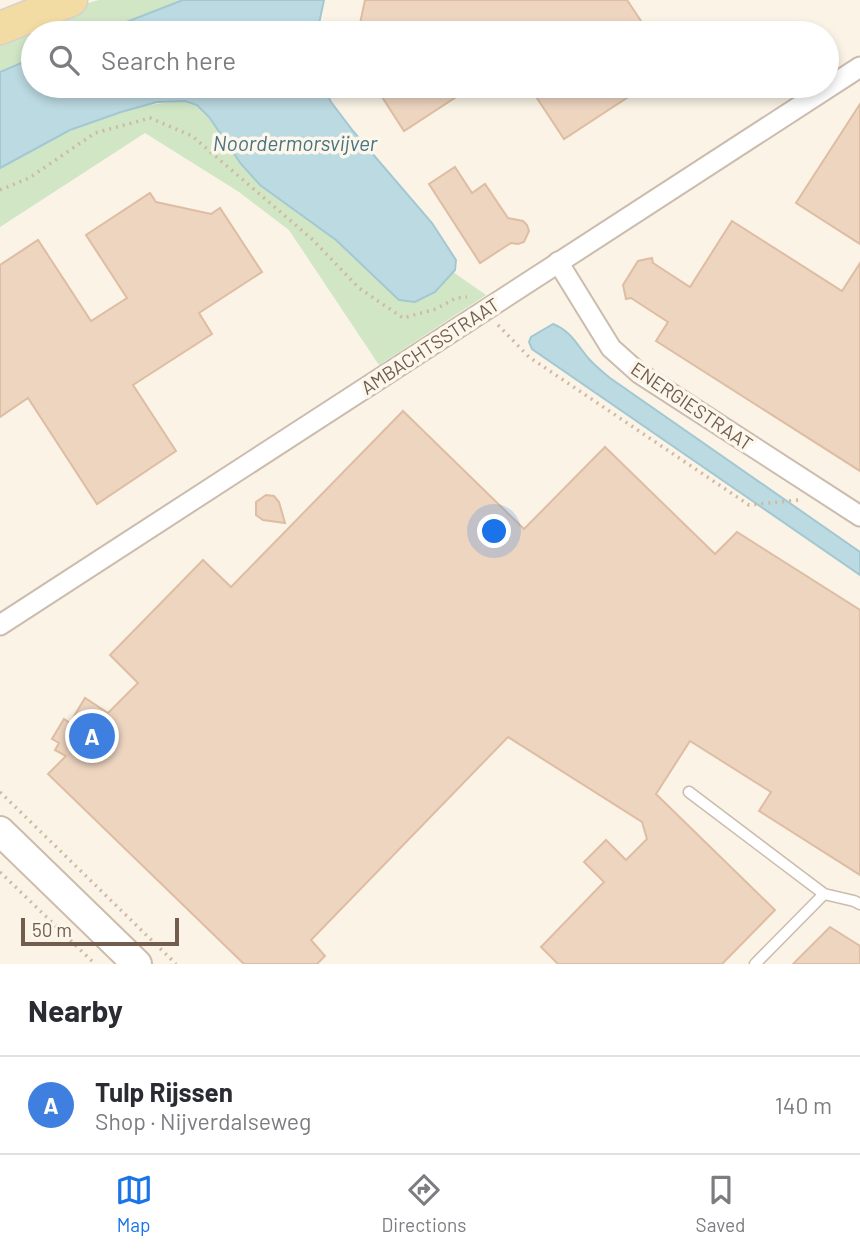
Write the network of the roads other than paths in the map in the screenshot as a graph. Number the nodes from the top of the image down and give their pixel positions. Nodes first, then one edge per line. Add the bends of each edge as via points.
1 (71, 0) edge
2 (5, 23) edge
3 (860, 67) edge
4 (839, 81) edge
5 (812, 98) edge
6 (558, 262) junction
7 (860, 516) edge
8 (0, 625) edge
9 (689, 792) dead end
10 (0, 831) edge
11 (824, 894) junction
12 (860, 904) edge
13 (137, 964) edge
14 (755, 964) edge

1 - 2 main road
3 - 4 street, AMBACHTSSTRAAT
5 - 6 street, AMBACHTSSTRAAT
6 - 7 street, ENERGIESTRAAT via 611,348 639,373
6 - 8 street, AMBACHTSSTRAAT
9 - 11 lane
10 - 13 street
11 - 12 lane
11 - 14 lane

